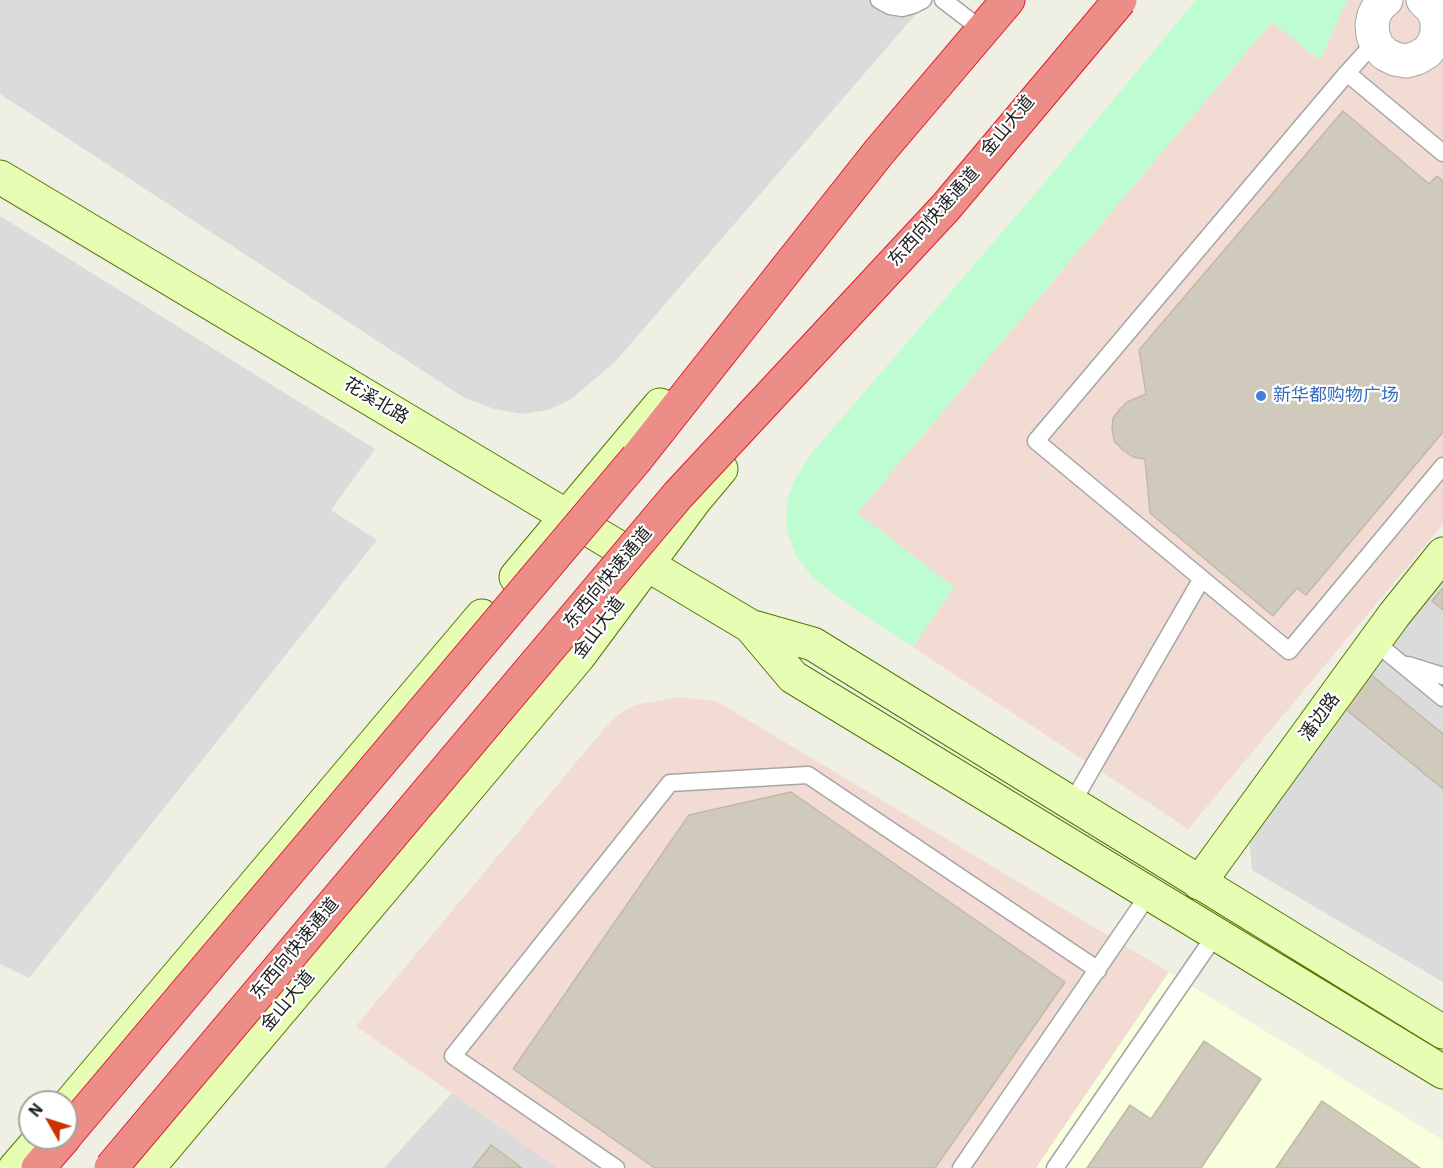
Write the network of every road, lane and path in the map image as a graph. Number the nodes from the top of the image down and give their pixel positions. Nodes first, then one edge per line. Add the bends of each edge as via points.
1 (879, 0) edge
2 (923, 0) edge
3 (944, 0) edge
4 (997, 0) edge
5 (1008, 0) edge
6 (1113, 0) edge
7 (1120, 0) edge
8 (1386, 0) edge
9 (1422, 0) edge
10 (976, 26) junction
11 (1440, 31) edge
12 (1375, 42) junction
13 (1347, 73) junction
14 (1443, 153) edge
15 (0, 177) edge
16 (1443, 466) edge
17 (567, 515) junction
18 (1443, 554) edge
19 (647, 564) junction
20 (1201, 580) junction
21 (750, 626) junction
22 (1387, 652) junction
23 (1443, 676) edge
24 (1443, 698) edge
25 (1071, 803) junction
26 (1199, 883) junction
27 (1149, 894) junction
28 (1216, 934) junction
29 (1098, 970) junction
30 (1443, 1032) edge
31 (1443, 1072) edge
32 (78, 1094) edge
33 (78, 1122) edge
34 (31, 1150) edge
35 (54, 1150) edge
36 (15, 1168) edge
37 (38, 1168) edge
38 (111, 1168) edge
39 (148, 1168) edge
40 (616, 1168) edge
41 (961, 1168) edge
42 (1055, 1168) edge

1 - 2 lane via 902,8
3 - 10 lane
4 - 10 main road
5 - 33 highway, bridge via 879,152 637,458
6 - 19 main road, 金山大道 via 695,500
7 - 38 highway, 东西向快速通道, bridge via 945,207 678,495
8 - 12 street via 1374,15
9 - 11 street via 1433,10
10 - 17 main road
11 - 12 street via 1427,52 1406,61 1384,54
12 - 13 lane
13 - 14 lane
13 - 20 lane via 1036,441
15 - 17 main road, 花溪北路
16 - 20 lane via 1288,651
17 - 19 main road, 花溪北路
17 - 32 main road
18 - 22 main road, 潘边路
19 - 21 main road, 花溪北路
19 - 39 main road, 金山大道 via 579,656
20 - 25 lane
21 - 25 main road via 813,644
21 - 27 main road via 794,677
22 - 23 lane
22 - 24 lane
22 - 26 main road, 潘边路
25 - 26 main road
26 - 30 main road
27 - 28 main road
27 - 29 lane
28 - 31 main road
28 - 42 lane
29 - 40 lane via 808,775 670,783 453,1056
29 - 41 lane
34 - 36 main road
35 - 37 highway

